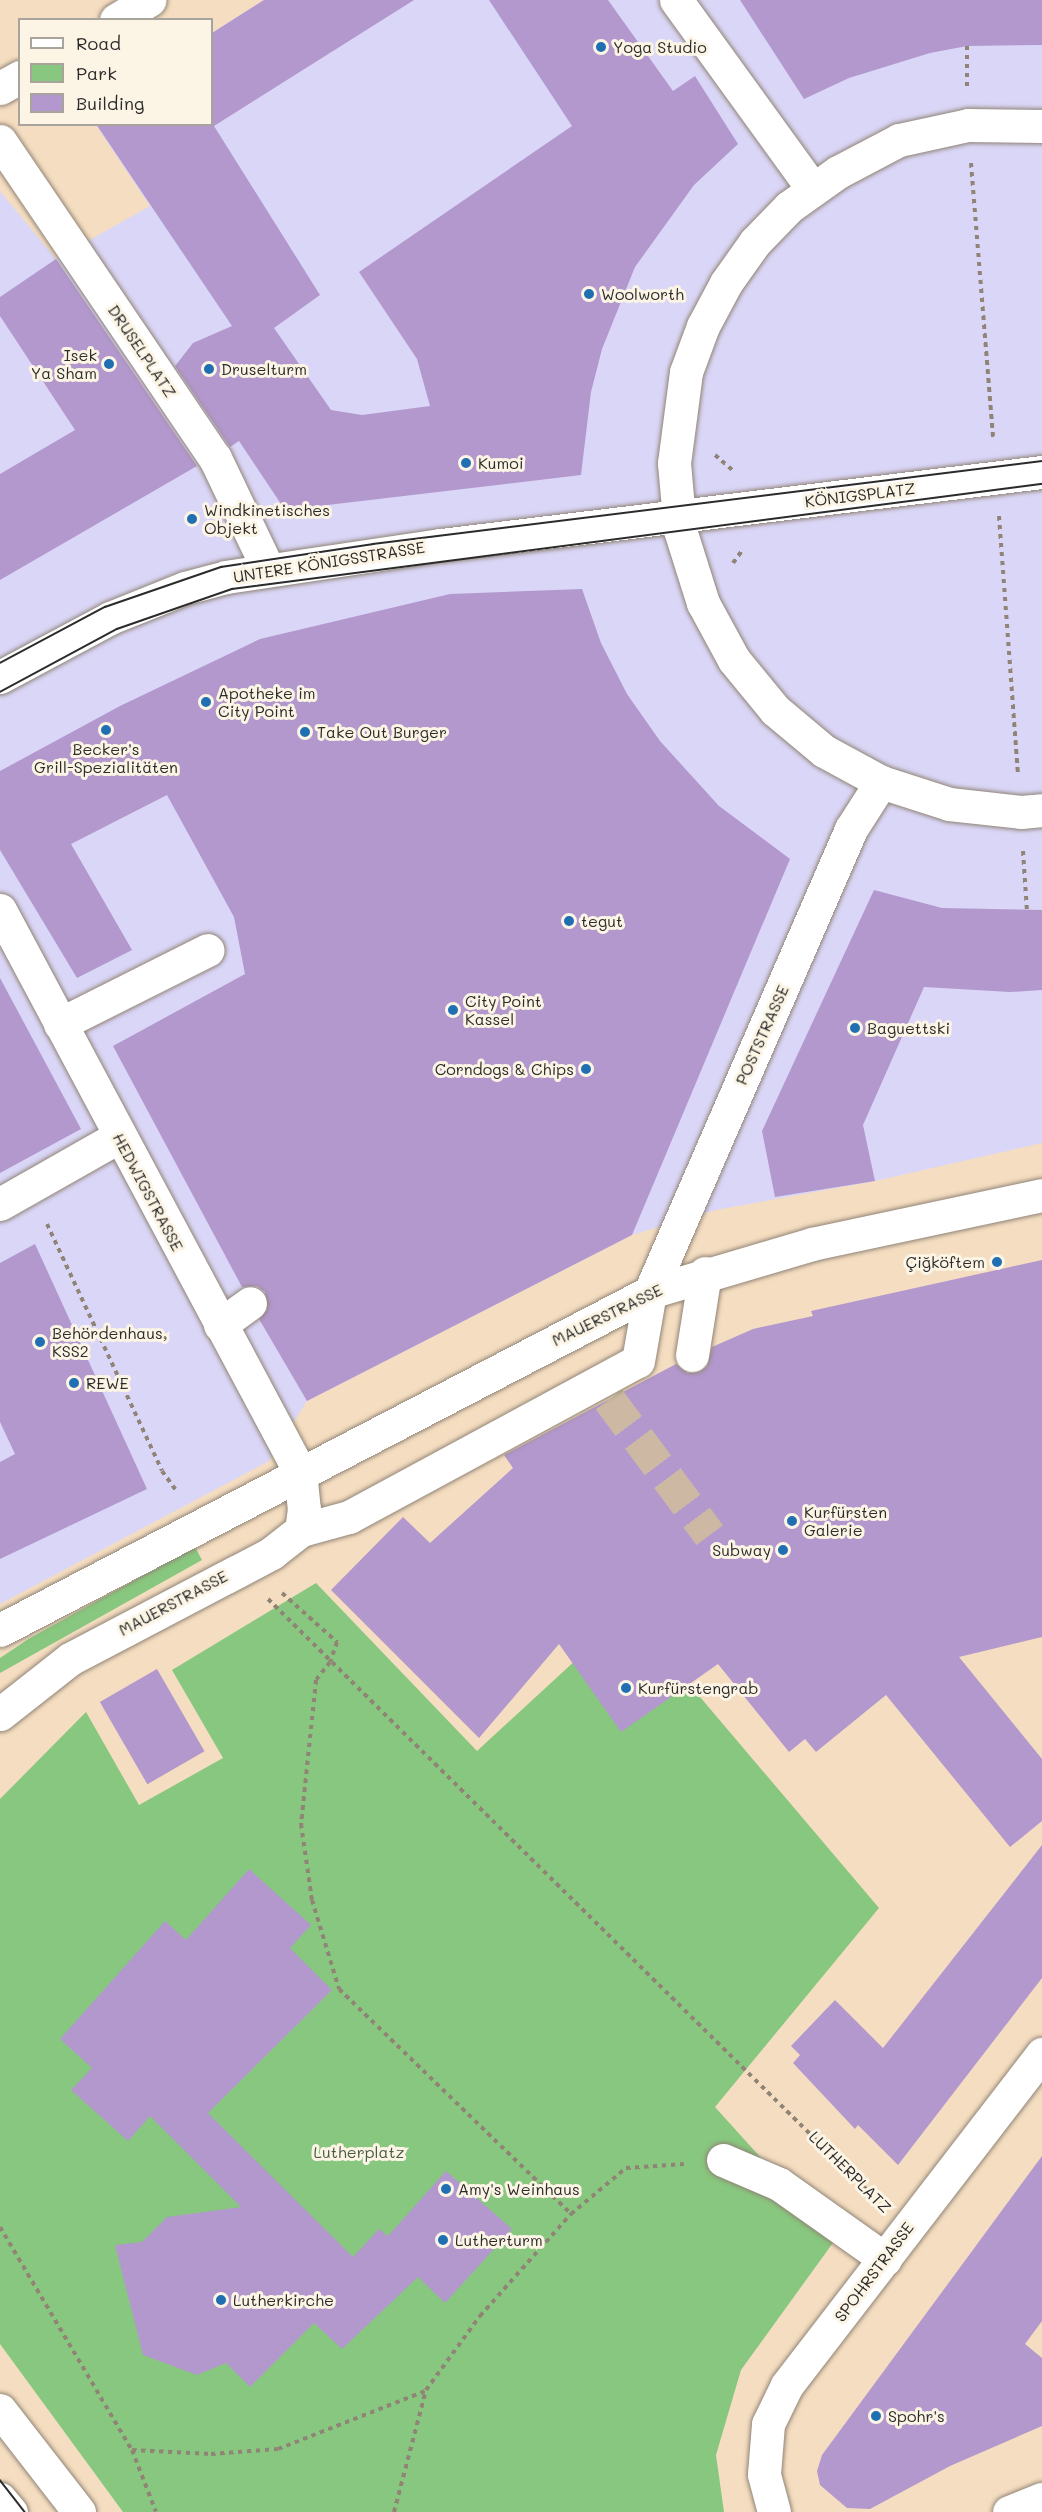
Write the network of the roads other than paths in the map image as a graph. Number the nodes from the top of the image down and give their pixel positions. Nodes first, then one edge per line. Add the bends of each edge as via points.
1 (149, 0) edge
2 (676, 0) edge
3 (119, 18) edge
4 (18, 78) edge
5 (0, 88) edge
6 (1042, 126) edge
7 (0, 141) edge
8 (813, 189) junction
9 (1042, 472) edge
10 (678, 518) junction
11 (268, 569) junction
12 (0, 677) edge
13 (881, 782) junction
14 (1042, 810) edge
15 (0, 910) edge
16 (208, 950) dead end
17 (60, 1024) junction
18 (118, 1137) junction
19 (1042, 1195) edge
20 (0, 1204) edge
21 (705, 1273) junction
22 (650, 1292) junction
23 (250, 1303) dead end
24 (219, 1325) junction
25 (692, 1355) dead end
26 (300, 1472) junction
27 (301, 1530) junction
28 (0, 1630) edge
29 (0, 1714) edge
30 (1042, 2054) edge
31 (723, 2160) road end
32 (885, 2259) junction
33 (0, 2410) edge
34 (0, 2499) edge
35 (1042, 2499) edge
36 (10, 2512) edge
37 (79, 2512) edge
38 (774, 2512) edge
39 (1009, 2512) edge

1 - 3 street
2 - 8 street
4 - 5 street
6 - 8 street via 968,125 899,140
7 - 11 street, DRUSELPLATZ via 215,458
8 - 10 street via 755,243 726,283 703,326 686,372 677,421 674,463
9 - 10 street, KÖNIGSPLATZ
10 - 11 street, UNTERE KÖNIGSSTRASSE
10 - 13 street via 703,603 734,660 783,717 825,751
11 - 12 street, UNTERE KÖNIGSSTRASSE via 185,588 147,602 77,634
13 - 14 street via 949,804 1021,812
13 - 22 street, POSTSTRASSE via 851,828
15 - 17 street, HEDWIGSTRASSE
16 - 17 street
17 - 18 street, HEDWIGSTRASSE
18 - 20 street
18 - 24 street, HEDWIGSTRASSE
19 - 21 street, MAUERSTRASSE via 812,1244
21 - 22 street, MAUERSTRASSE
21 - 25 street
22 - 26 street, MAUERSTRASSE
22 - 27 street, POSTSTRASSE via 638,1361 602,1391 349,1517
23 - 24 street
24 - 26 street, HEDWIGSTRASSE
26 - 27 street via 304,1509
26 - 28 street, MAUERSTRASSE
27 - 29 street, MAUERSTRASSE via 272,1553 70,1659
30 - 32 street, SPOHRSTRASSE
31 - 32 street via 779,2184
32 - 38 street, SPOHRSTRASSE via 787,2385 768,2424 764,2474
33 - 37 street
34 - 36 street
35 - 39 street

